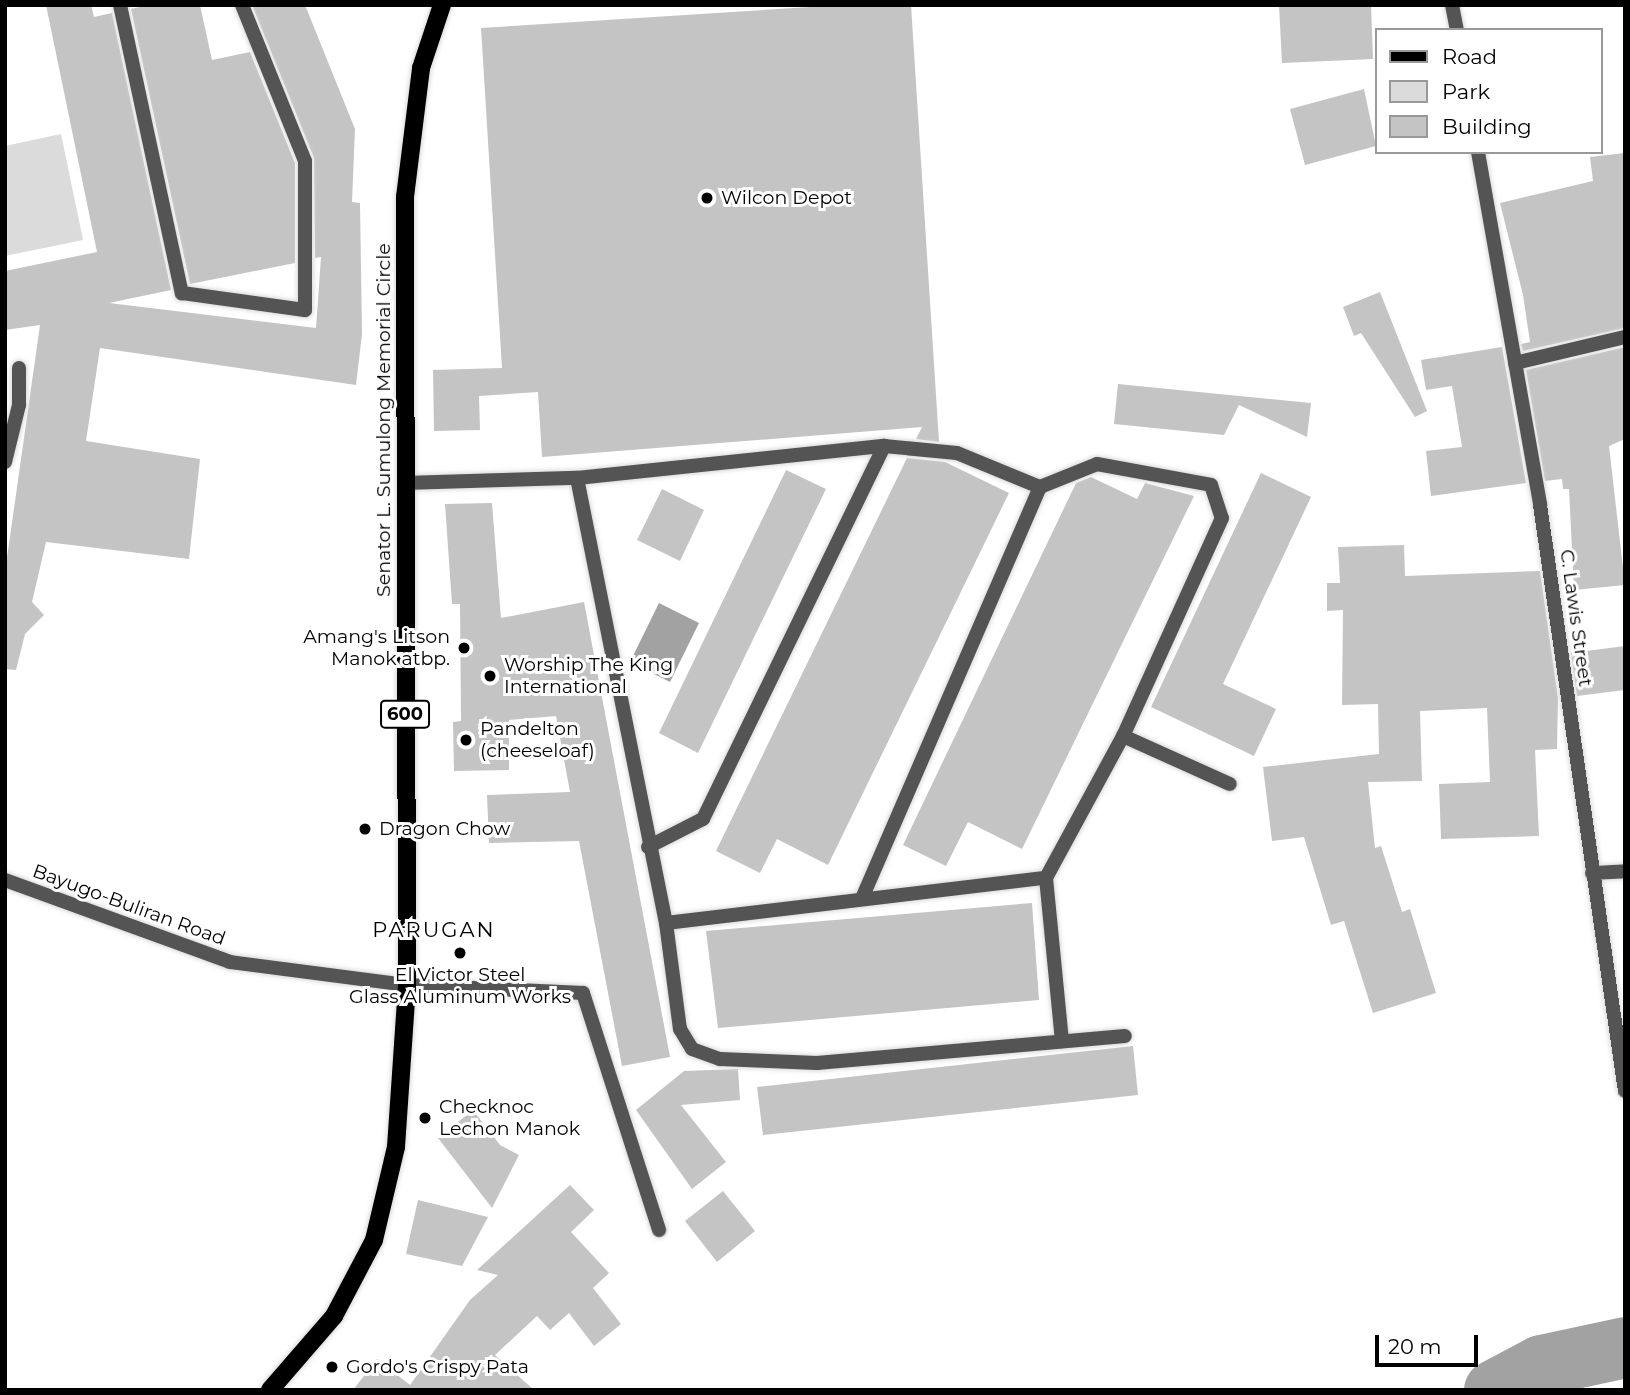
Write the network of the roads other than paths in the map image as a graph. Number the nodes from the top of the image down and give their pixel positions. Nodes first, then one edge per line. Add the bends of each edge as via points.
1 (120, 5) edge
2 (242, 5) edge
3 (442, 5) edge
4 (1452, 5) edge
5 (1457, 28) edge
6 (1478, 154) edge
7 (1625, 337) edge
8 (1516, 363) junction
9 (19, 368) dead end
10 (12, 406) edge
11 (884, 446) junction
12 (5, 462) edge
13 (576, 478) junction
14 (404, 483) junction
15 (1040, 487) junction
16 (1124, 736) junction
17 (1230, 785) dead end
18 (648, 847) junction
19 (1625, 871) edge
20 (1591, 873) junction
21 (1046, 878) junction
22 (5, 880) edge
23 (863, 895) junction
24 (666, 923) junction
25 (407, 985) junction
26 (1125, 1037) dead end
27 (1062, 1041) junction
28 (1625, 1091) edge
29 (659, 1230) dead end
30 (270, 1390) edge

1 - 2 street via 182,293 305,310 305,161
3 - 14 main road, Senator L. Sumulong Memorial Circle / 600 via 421,68 405,197
4 - 5 street
6 - 8 street, C. Lawis Street
7 - 8 street
8 - 20 street, C. Lawis Street
9 - 10 street
10 - 12 street
11 - 13 street
11 - 15 street via 957,453
11 - 18 street via 703,819
13 - 14 street
13 - 18 street
14 - 25 main road, Senator L. Sumulong Memorial Circle / 600
15 - 16 street via 1097,464 1200,480 1219,494 1222,518
15 - 23 street
16 - 17 street
16 - 21 street
18 - 24 street
19 - 20 street
20 - 28 street, C. Lawis Street
21 - 23 street
21 - 27 street
22 - 25 street, Bayugo-Buliran Road via 230,962
23 - 24 street
24 - 27 street via 680,1029 692,1049 705,1055 817,1063
25 - 29 street, Bayugo-Buliran Road via 583,993
25 - 30 main road, Senator L. Sumulong Memorial Circle / 600 via 396,1147 374,1240 334,1316
26 - 27 street

